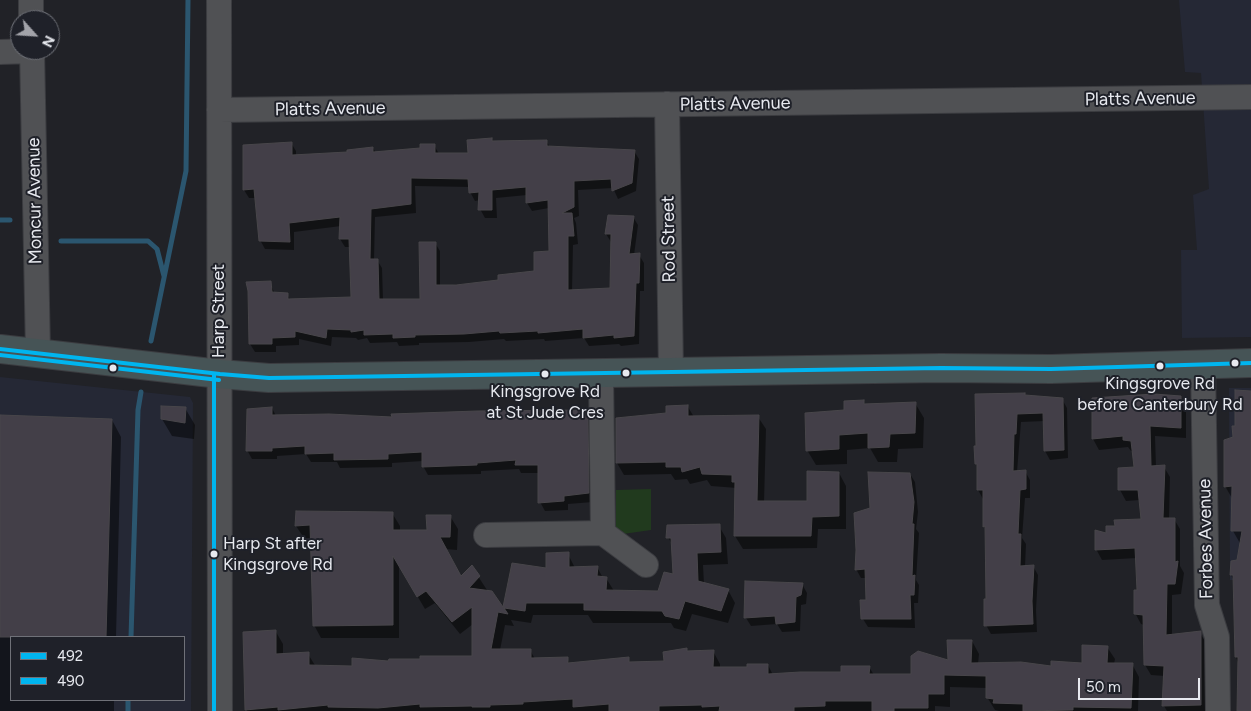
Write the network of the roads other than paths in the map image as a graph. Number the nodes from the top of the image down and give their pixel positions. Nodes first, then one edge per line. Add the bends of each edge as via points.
1 (219, 0) edge
2 (32, 60) edge
3 (1251, 98) edge
4 (667, 104) junction
5 (219, 110) junction
6 (0, 349) edge
7 (38, 353) junction
8 (1251, 363) edge
9 (1203, 365) junction
10 (671, 373) junction
11 (220, 374) junction
12 (601, 374) junction
13 (604, 533) junction
14 (486, 535) dead end
15 (646, 565) dead end
16 (220, 711) edge
17 (1218, 711) edge

1 - 5 street, Harp Street
2 - 7 street, Moncur Avenue
3 - 4 street, Platts Avenue
4 - 5 street, Platts Avenue
4 - 10 street, Rod Street
5 - 11 street, Harp Street
6 - 7 main road
7 - 11 main road
8 - 9 main road
9 - 10 main road via 1051,370 942,368
9 - 17 street, Forbes Avenue via 1207,605 1217,637
10 - 12 main road
11 - 12 main road via 270,378
11 - 16 street, Harp Street
12 - 13 street
13 - 14 street
13 - 15 street

